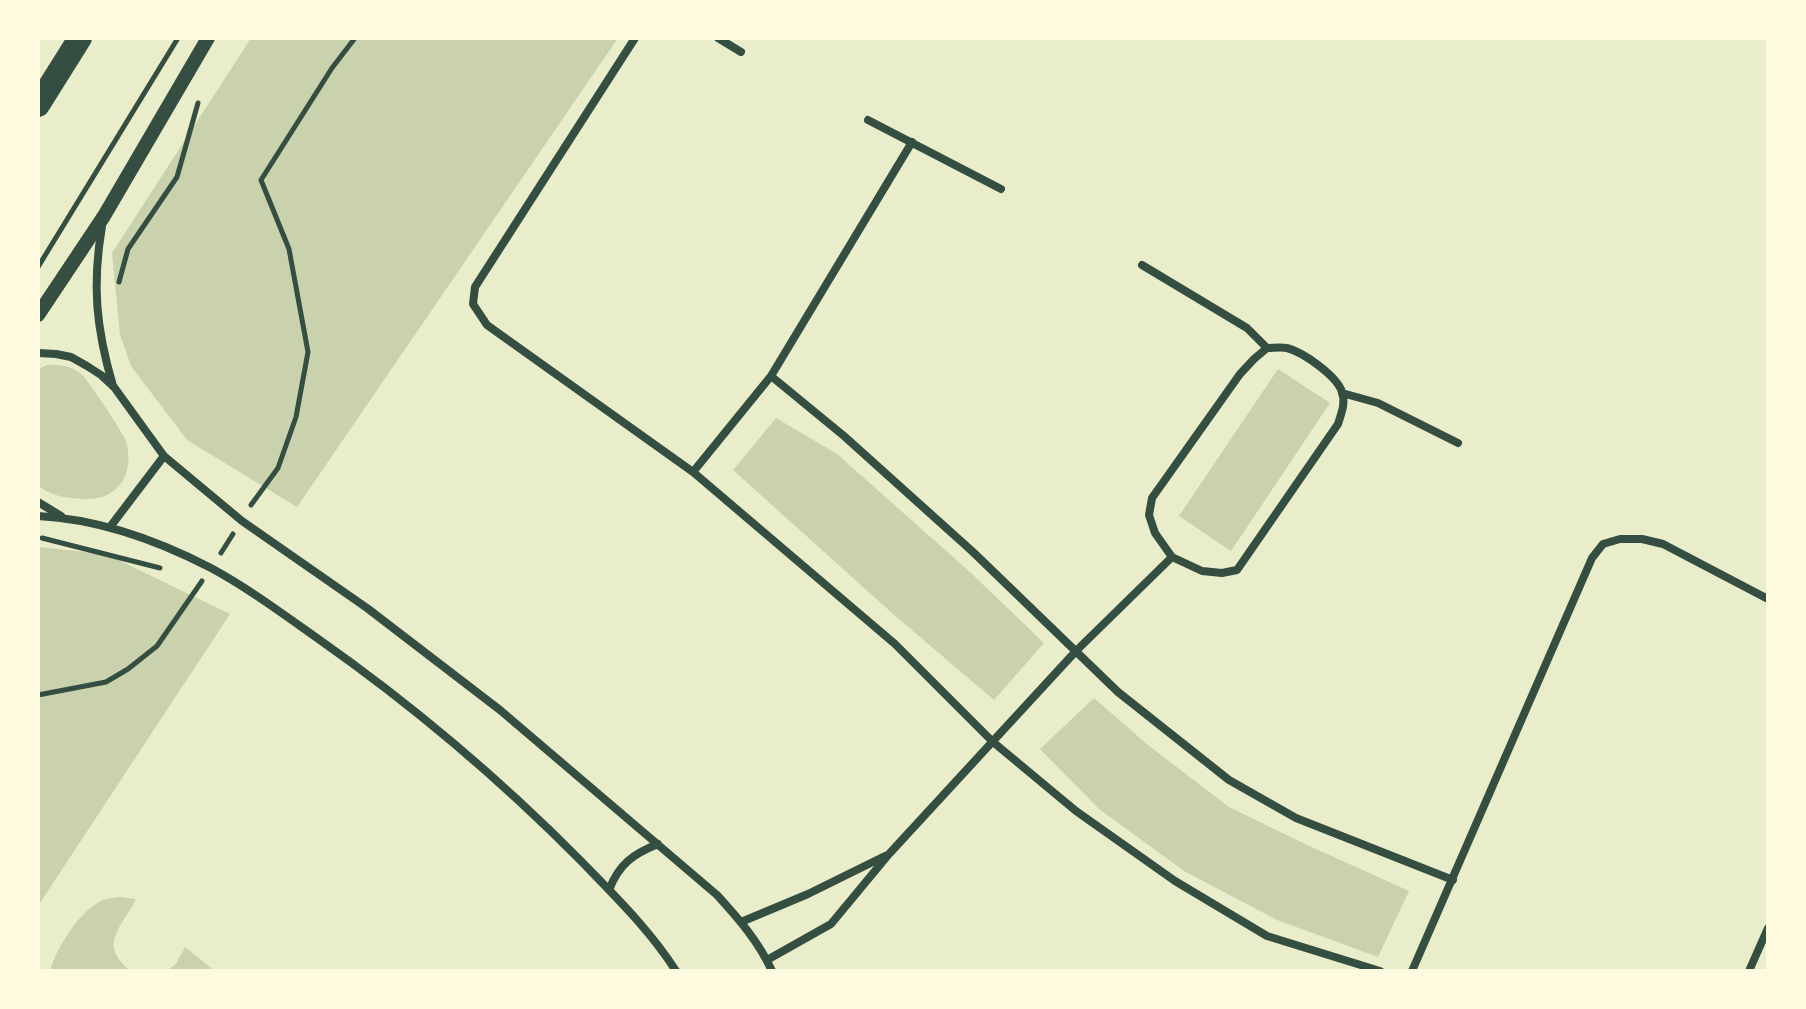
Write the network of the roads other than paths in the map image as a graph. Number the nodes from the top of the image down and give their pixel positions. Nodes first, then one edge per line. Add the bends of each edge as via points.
1 (80, 38) edge
2 (208, 38) edge
3 (635, 38) edge
4 (718, 38) edge
5 (741, 52) dead end
6 (38, 105) edge
7 (868, 120) dead end
8 (912, 142) junction
9 (1001, 189) dead end
10 (104, 216) junction
11 (1142, 265) dead end
12 (38, 315) edge
13 (1267, 348) junction
14 (38, 353) edge
15 (771, 376) junction
16 (114, 387) junction
17 (1342, 393) junction
18 (1458, 443) dead end
19 (164, 456) junction
20 (693, 472) junction
21 (38, 502) edge
22 (38, 516) edge
23 (62, 517) junction
24 (110, 527) junction
25 (1172, 557) junction
26 (1768, 599) edge
27 (1076, 651) junction
28 (993, 742) junction
29 (658, 844) junction
30 (889, 854) junction
31 (1453, 880) junction
32 (609, 890) junction
33 (741, 922) junction
34 (1768, 928) edge
35 (767, 960) junction
36 (676, 971) edge
37 (772, 971) edge
38 (1380, 971) edge
39 (1412, 971) edge
40 (1749, 971) edge

1 - 6 highway
2 - 10 street
3 - 20 street via 475,287 473,304 487,325
4 - 5 street
7 - 8 street
8 - 9 street
8 - 15 street
10 - 12 street
10 - 16 street via 96,310
11 - 13 street via 1247,328
13 - 17 street via 1287,348 1316,364
13 - 25 street via 1240,374 1152,498 1149,515 1155,533
14 - 16 street via 71,357
15 - 20 street
15 - 27 street via 973,552
16 - 19 street
17 - 18 street via 1378,403
17 - 25 street via 1338,424 1237,570 1202,571
19 - 24 street
19 - 29 street via 242,521 500,710
20 - 28 street via 895,644
21 - 23 street
22 - 23 street
23 - 24 street
24 - 32 street via 211,569 359,668 495,779
25 - 27 street
26 - 31 street via 1663,544 1620,539 1603,544 1592,558
27 - 28 street
27 - 31 street via 1118,692 1229,780 1296,818
28 - 30 street
28 - 38 street via 1076,811 1175,881 1267,936
29 - 32 street via 629,859
29 - 33 street
30 - 33 street
30 - 35 street via 831,924
31 - 39 street
32 - 36 street
33 - 35 street
34 - 40 street
35 - 37 street

